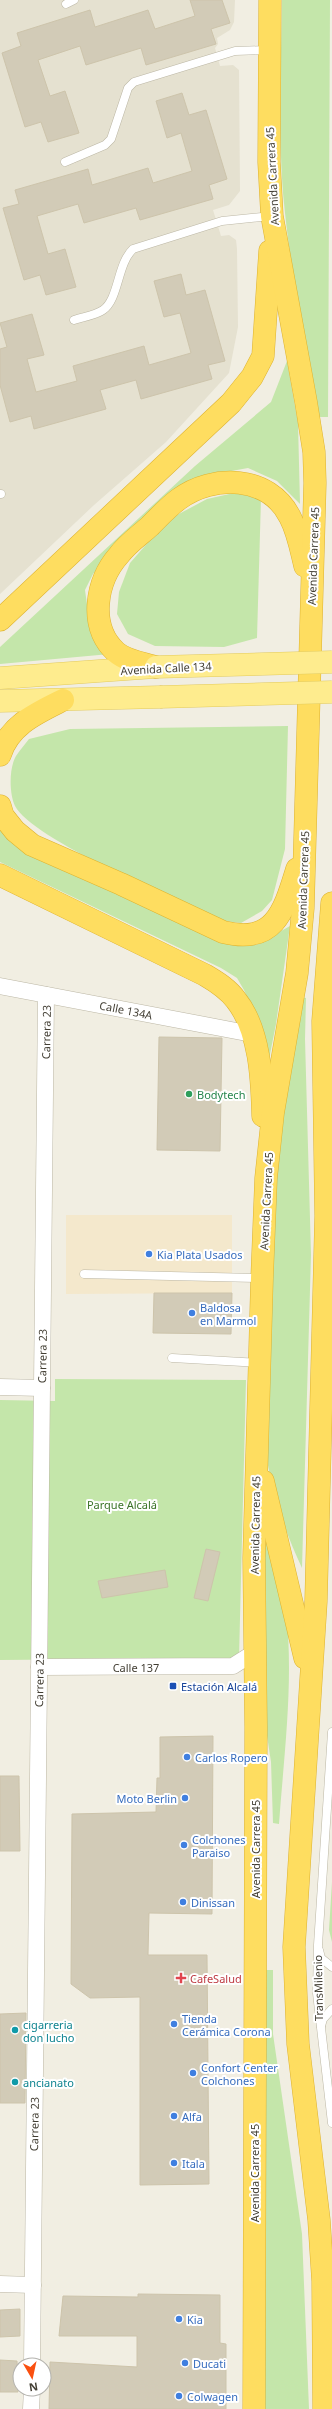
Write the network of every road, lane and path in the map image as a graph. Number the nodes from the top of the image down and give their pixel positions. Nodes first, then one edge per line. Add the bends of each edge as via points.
1 (270, 0) edge
2 (270, 50) junction
3 (65, 162) dead end
4 (272, 216) junction
5 (74, 320) dead end
6 (311, 616) junction
7 (0, 620) edge
8 (332, 662) edge
9 (156, 667) junction
10 (0, 678) edge
11 (332, 692) edge
12 (63, 700) junction
13 (0, 701) edge
14 (0, 755) edge
15 (0, 806) edge
16 (304, 843) junction
17 (0, 875) edge
18 (332, 903) edge
19 (0, 986) edge
20 (46, 995) junction
21 (252, 1034) junction
22 (266, 1178) junction
23 (84, 1274) dead end
24 (262, 1278) junction
25 (172, 1358) dead end
26 (260, 1363) junction
27 (0, 1387) edge
28 (42, 1388) junction
29 (257, 1448) junction
30 (255, 1652) junction
31 (233, 1666) junction
32 (39, 1667) junction
33 (255, 1680) junction
34 (311, 1690) junction
35 (332, 1732) edge
36 (318, 1945) junction
37 (332, 1967) edge
38 (332, 2009) edge
39 (320, 2030) junction
40 (332, 2123) edge
41 (0, 2284) edge
42 (33, 2285) junction
43 (32, 2357) edge
44 (32, 2397) edge
45 (31, 2409) edge
46 (254, 2409) edge
47 (324, 2409) edge

1 - 2 highway, Avenida Carrera 45
2 - 3 lane via 235,51 134,82 128,88 111,139 105,145
2 - 4 highway, Avenida Carrera 45 via 269,162
4 - 5 lane via 222,221 133,249 127,254 109,304 103,310
4 - 6 highway, Avenida Carrera 45 via 314,452 315,510
4 - 7 highway via 262,356 252,377 231,403
6 - 9 highway via 299,540 290,516 281,503 266,493 240,482 222,481 200,488 179,499 119,554 101,586 98,601 99,617 106,638 116,652 128,659
6 - 16 highway, Avenida Carrera 45
8 - 9 main road, Avenida Calle 134, bridge
9 - 10 main road, Avenida Calle 134
11 - 12 main road, bridge
12 - 13 main road
12 - 14 highway via 22,722 3,744
15 - 16 highway via 15,831 32,845 222,932 240,936 260,933 276,920 282,911
16 - 22 highway, Avenida Carrera 45 via 303,908 297,973 273,1113
17 - 21 highway via 205,975 237,1001
18 - 34 highway via 323,1021 326,1216 316,1601
19 - 20 street, Calle 134A
20 - 21 street, Calle 134A
20 - 28 street, Carrera 23
21 - 22 highway via 258,1052 262,1080
22 - 24 highway, Avenida Carrera 45
23 - 24 lane
24 - 26 highway, Avenida Carrera 45
25 - 26 lane
26 - 29 highway, Avenida Carrera 45
27 - 28 street
28 - 32 street, Carrera 23
29 - 30 highway, Avenida Carrera 45
29 - 34 highway
30 - 31 street
30 - 33 highway, Avenida Carrera 45
31 - 32 street, Calle 137
31 - 33 street
32 - 42 street, Carrera 23
33 - 46 highway, Avenida Carrera 45
34 - 47 highway via 294,1947 298,2044 319,2220 323,2281
35 - 36 lane, TransMilenio
36 - 37 lane, TransMilenio via 321,1958
36 - 39 lane, TransMilenio via 316,1993
38 - 39 lane, TransMilenio via 323,2019
39 - 40 lane, TransMilenio
41 - 42 street
42 - 43 street, Carrera 23
44 - 45 street

